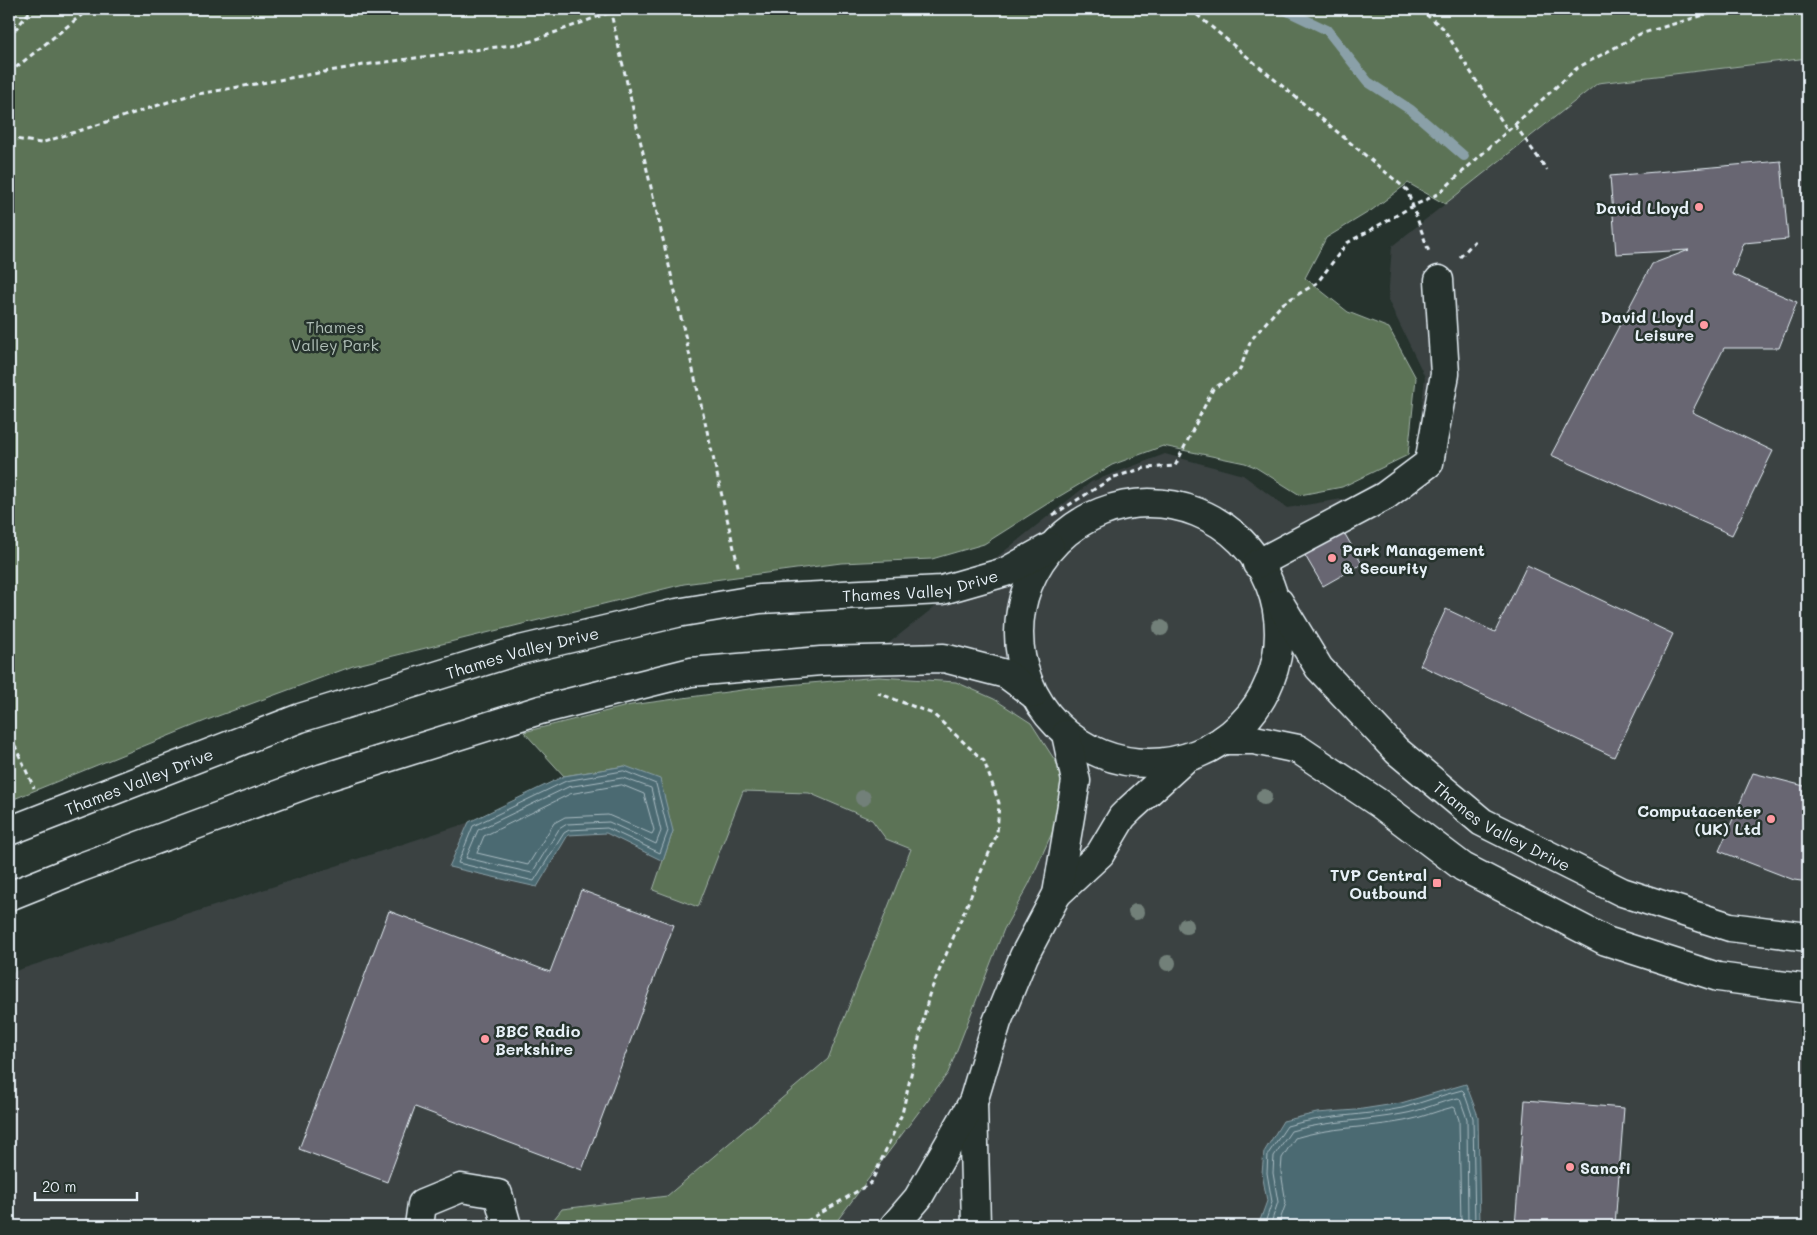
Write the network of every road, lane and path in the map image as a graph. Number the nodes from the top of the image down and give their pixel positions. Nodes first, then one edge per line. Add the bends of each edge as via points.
1 (32, 9) edge
2 (90, 9) edge
3 (619, 9) edge
4 (1190, 9) edge
5 (1419, 9) edge
6 (1724, 9) edge
7 (610, 10) edge
8 (9, 37) edge
9 (9, 73) edge
10 (1515, 125) junction
11 (1508, 131) junction
12 (9, 138) edge
13 (1547, 170) dead end
14 (1413, 206) junction
15 (1475, 241) dead end
16 (1439, 280) junction
17 (1050, 516) dead end
18 (1050, 547) junction
19 (737, 559) dead end
20 (1257, 564) junction
21 (1274, 594) junction
22 (876, 692) dead end
23 (1032, 694) junction
24 (1066, 734) junction
25 (9, 738) edge
26 (1223, 740) junction
27 (1186, 758) junction
28 (38, 796) dead end
29 (9, 831) edge
30 (1057, 894) junction
31 (9, 896) edge
32 (1808, 938) edge
33 (1808, 989) edge
34 (973, 1102) junction
35 (419, 1226) edge
36 (507, 1226) edge
37 (799, 1226) edge
38 (894, 1226) edge
39 (976, 1226) edge

1 - 8 path
2 - 9 path
3 - 7 path
4 - 14 path via 1407,190
5 - 11 path via 1443,28
6 - 10 path via 1640,34 1578,68
7 - 12 path via 526,43 364,64 187,96 41,143
7 - 19 path
10 - 11 path
10 - 13 path
11 - 14 path via 1438,194
14 - 16 path
14 - 17 path via 1347,243 1317,283 1282,304 1251,340 1239,372 1213,389 1175,466 1145,468 1114,477
15 - 16 path
16 - 20 street via 1445,374 1429,463 1385,496
18 - 20 street, Thames Valley Drive via 1093,514 1129,503 1178,505 1218,522 1246,545
18 - 23 street via 1024,591 1020,655
18 - 29 street, Thames Valley Drive via 1005,572 942,590 760,599 677,613 520,650 300,718
20 - 21 street, Thames Valley Drive
21 - 26 street via 1280,640 1274,672 1254,711
21 - 32 street, Thames Valley Drive via 1319,668 1397,751 1482,822 1622,892 1730,927
22 - 37 path via 933,714 984,761 999,803 997,834 929,995 902,1114 871,1182
23 - 24 street
23 - 31 street via 1006,674 944,658 821,661 691,672 540,710 323,778
24 - 27 street via 1111,757 1140,763
24 - 30 street via 1076,781
25 - 28 path
26 - 27 street
26 - 33 street via 1254,740 1298,750 1380,804 1463,867 1606,942 1718,977
27 - 30 street via 1122,817 1100,854
30 - 34 street via 1024,956 997,1022
34 - 38 street via 918,1198
34 - 39 street
35 - 36 street via 422,1204 461,1188 498,1194

